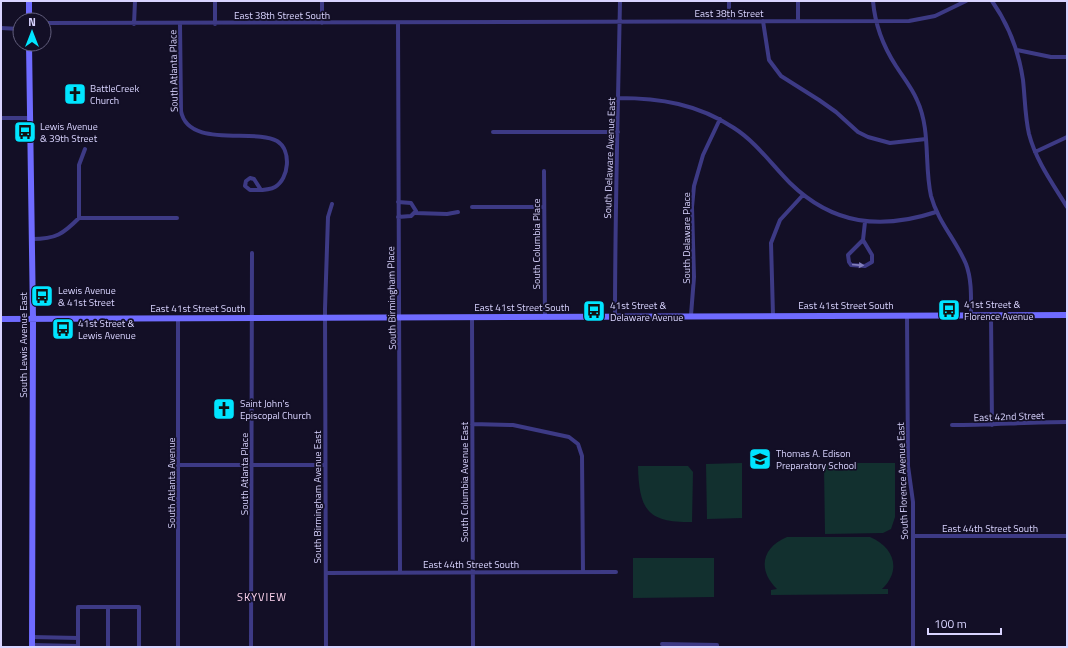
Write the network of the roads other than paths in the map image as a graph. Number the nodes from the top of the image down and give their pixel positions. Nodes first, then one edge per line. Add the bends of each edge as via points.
1 (29, 1) edge
2 (135, 1) edge
3 (215, 1) edge
4 (322, 1) edge
5 (620, 1) edge
6 (729, 1) edge
7 (798, 1) edge
8 (873, 1) edge
9 (966, 1) edge
10 (992, 1) edge
11 (29, 12) edge
12 (519, 21) joint
13 (619, 21) junction
14 (729, 21) junction
15 (763, 21) junction
16 (798, 21) junction
17 (876, 21) junction
18 (52, 23) edge
19 (322, 23) junction
20 (398, 23) junction
21 (134, 24) junction
22 (180, 24) junction
23 (215, 24) junction
24 (1, 28) edge
25 (12, 29) edge
26 (1017, 50) junction
27 (29, 52) edge
28 (1067, 57) edge
29 (618, 98) junction
30 (1, 118) edge
31 (30, 118) junction
32 (720, 119) junction
33 (493, 132) dead end
34 (618, 132) junction
35 (1067, 137) edge
36 (926, 139) junction
37 (85, 149) dead end
38 (1035, 152) junction
39 (544, 171) dead end
40 (261, 190) dead end
41 (803, 195) junction
42 (398, 202) junction
43 (332, 204) dead end
44 (544, 206) junction
45 (1067, 207) edge
46 (472, 208) dead end
47 (458, 212) dead end
48 (936, 212) junction
49 (415, 213) junction
50 (398, 217) junction
51 (79, 218) junction
52 (177, 218) dead end
53 (865, 222) junction
54 (32, 239) junction
55 (863, 240) junction
56 (252, 253) dead end
57 (691, 315) junction
58 (773, 315) junction
59 (907, 315) junction
60 (971, 315) junction
61 (991, 315) junction
62 (1067, 315) edge
63 (615, 316) junction
64 (399, 317) junction
65 (472, 317) junction
66 (545, 317) junction
67 (178, 318) junction
68 (252, 318) junction
69 (325, 318) junction
70 (1, 319) edge
71 (33, 320) junction
72 (1067, 422) edge
73 (472, 424) junction
74 (952, 425) dead end
75 (992, 425) junction
76 (179, 465) junction
77 (252, 465) junction
78 (326, 465) junction
79 (913, 536) junction
80 (1067, 536) edge
81 (326, 572) junction
82 (400, 572) junction
83 (583, 572) junction
84 (616, 572) dead end
85 (472, 573) junction
86 (108, 607) junction
87 (32, 637) junction
88 (78, 638) junction
89 (662, 644) dead end
90 (32, 646) edge
91 (78, 646) edge
92 (717, 646) edge
93 (108, 647) edge
94 (139, 647) edge
95 (178, 647) edge
96 (252, 647) edge
97 (326, 647) edge
98 (473, 647) edge
99 (913, 647) edge

1 - 11 main road
2 - 21 street
3 - 23 street
4 - 19 street
5 - 13 street, South Delaware Avenue East
6 - 14 street
7 - 16 street
8 - 17 street
9 - 17 street, East 38th Street via 937,15 917,20
10 - 26 street
12 - 13 street, East 38th Street
12 - 20 street, East 38th Street South
13 - 14 street, East 38th Street
13 - 29 street, South Delaware Avenue East
14 - 15 street, East 38th Street
15 - 16 street, East 38th Street
15 - 36 street via 769,60 781,76 836,112 858,132 890,143
16 - 17 street, East 38th Street
17 - 36 street via 887,51 917,100
18 - 21 street, East 38th Street South
19 - 20 street, East 38th Street South
19 - 23 street, East 38th Street South
20 - 42 street, South Birmingham Place
21 - 22 street, East 38th Street South
22 - 23 street, East 38th Street South
22 - 40 street, South Atlanta Place via 181,111 184,122 200,132 270,138 279,142 286,153 287,163 283,178 274,188
24 - 25 street
26 - 28 street via 1051,57
26 - 38 street via 1029,134
27 - 31 main road, South Lewis Avenue East
29 - 32 street via 666,100 695,108
29 - 34 street, South Delaware Avenue East
30 - 31 street
31 - 54 main road, South Lewis Avenue East
32 - 41 street via 747,137
32 - 57 street, South Delaware Place via 702,155 694,186 694,277
33 - 34 street
34 - 63 street, South Delaware Avenue East via 614,228
35 - 38 street
36 - 48 street via 929,183
37 - 51 street via 79,165
38 - 45 street
39 - 44 street, South Columbia Place
41 - 53 street via 834,212
41 - 58 street via 780,220 771,243
42 - 49 street via 411,203 416,207
42 - 50 street, South Birmingham Place
43 - 69 street, South Birmingham Avenue East via 328,217
44 - 46 street
44 - 66 street, South Columbia Place
47 - 49 street
48 - 53 street via 896,222
48 - 60 street via 965,263 970,280
49 - 50 street via 411,216
50 - 64 street, South Birmingham Place
51 - 52 street
51 - 54 street via 55,237
53 - 55 street
54 - 71 main road, South Lewis Avenue East
55 -> 55 street via 848,255 851,265 865,266 872,262 872,255
56 - 68 street, South Atlanta Place
57 - 58 main road, East 41st Street South
57 - 63 main road, East 41st Street South
58 - 59 main road, East 41st Street South
59 - 60 main road, East 41st Street South
59 - 79 street, South Florence Avenue East via 908,466 913,502
60 - 61 main road, East 41st Street South
61 - 62 main road, East 41st Street South
61 - 75 street
63 - 66 main road, East 41st Street South
64 - 65 main road, East 41st Street South
64 - 69 main road, East 41st Street South
64 - 82 street, South Birmingham Place
65 - 66 main road, East 41st Street South
65 - 73 street, South Columbia Avenue East
67 - 68 main road, East 41st Street South
67 - 71 main road, East 41st Street South
67 - 76 street, South Atlanta Avenue
68 - 69 main road, East 41st Street South
68 - 77 street, South Atlanta Place
69 - 78 street, South Birmingham Avenue East
70 - 71 main road, East 41st Street South
71 - 87 main road, South Lewis Avenue East
72 - 75 street, East 42nd Street
73 - 83 street via 513,425 569,437 578,444 582,456
73 - 85 street, South Columbia Avenue East
74 - 75 street, East 42nd Street
76 - 77 street
76 - 95 street, South Atlanta Avenue
77 - 78 street
77 - 96 street, South Atlanta Place
78 - 81 street, South Birmingham Avenue East
79 - 80 street, East 44th Street South
79 - 99 street, South Florence Avenue East
81 - 82 street, East 44th Street South
81 - 97 street, South Birmingham Avenue East
82 - 85 street, East 44th Street South
83 - 84 street, East 44th Street South
83 - 85 street, East 44th Street South
85 - 98 street, South Columbia Avenue East
86 - 88 street via 78,607
86 - 93 street
86 - 94 street via 139,607
87 - 88 street
87 - 90 main road, South Lewis Avenue East
88 - 91 street
89 - 92 street
90 - 91 street

